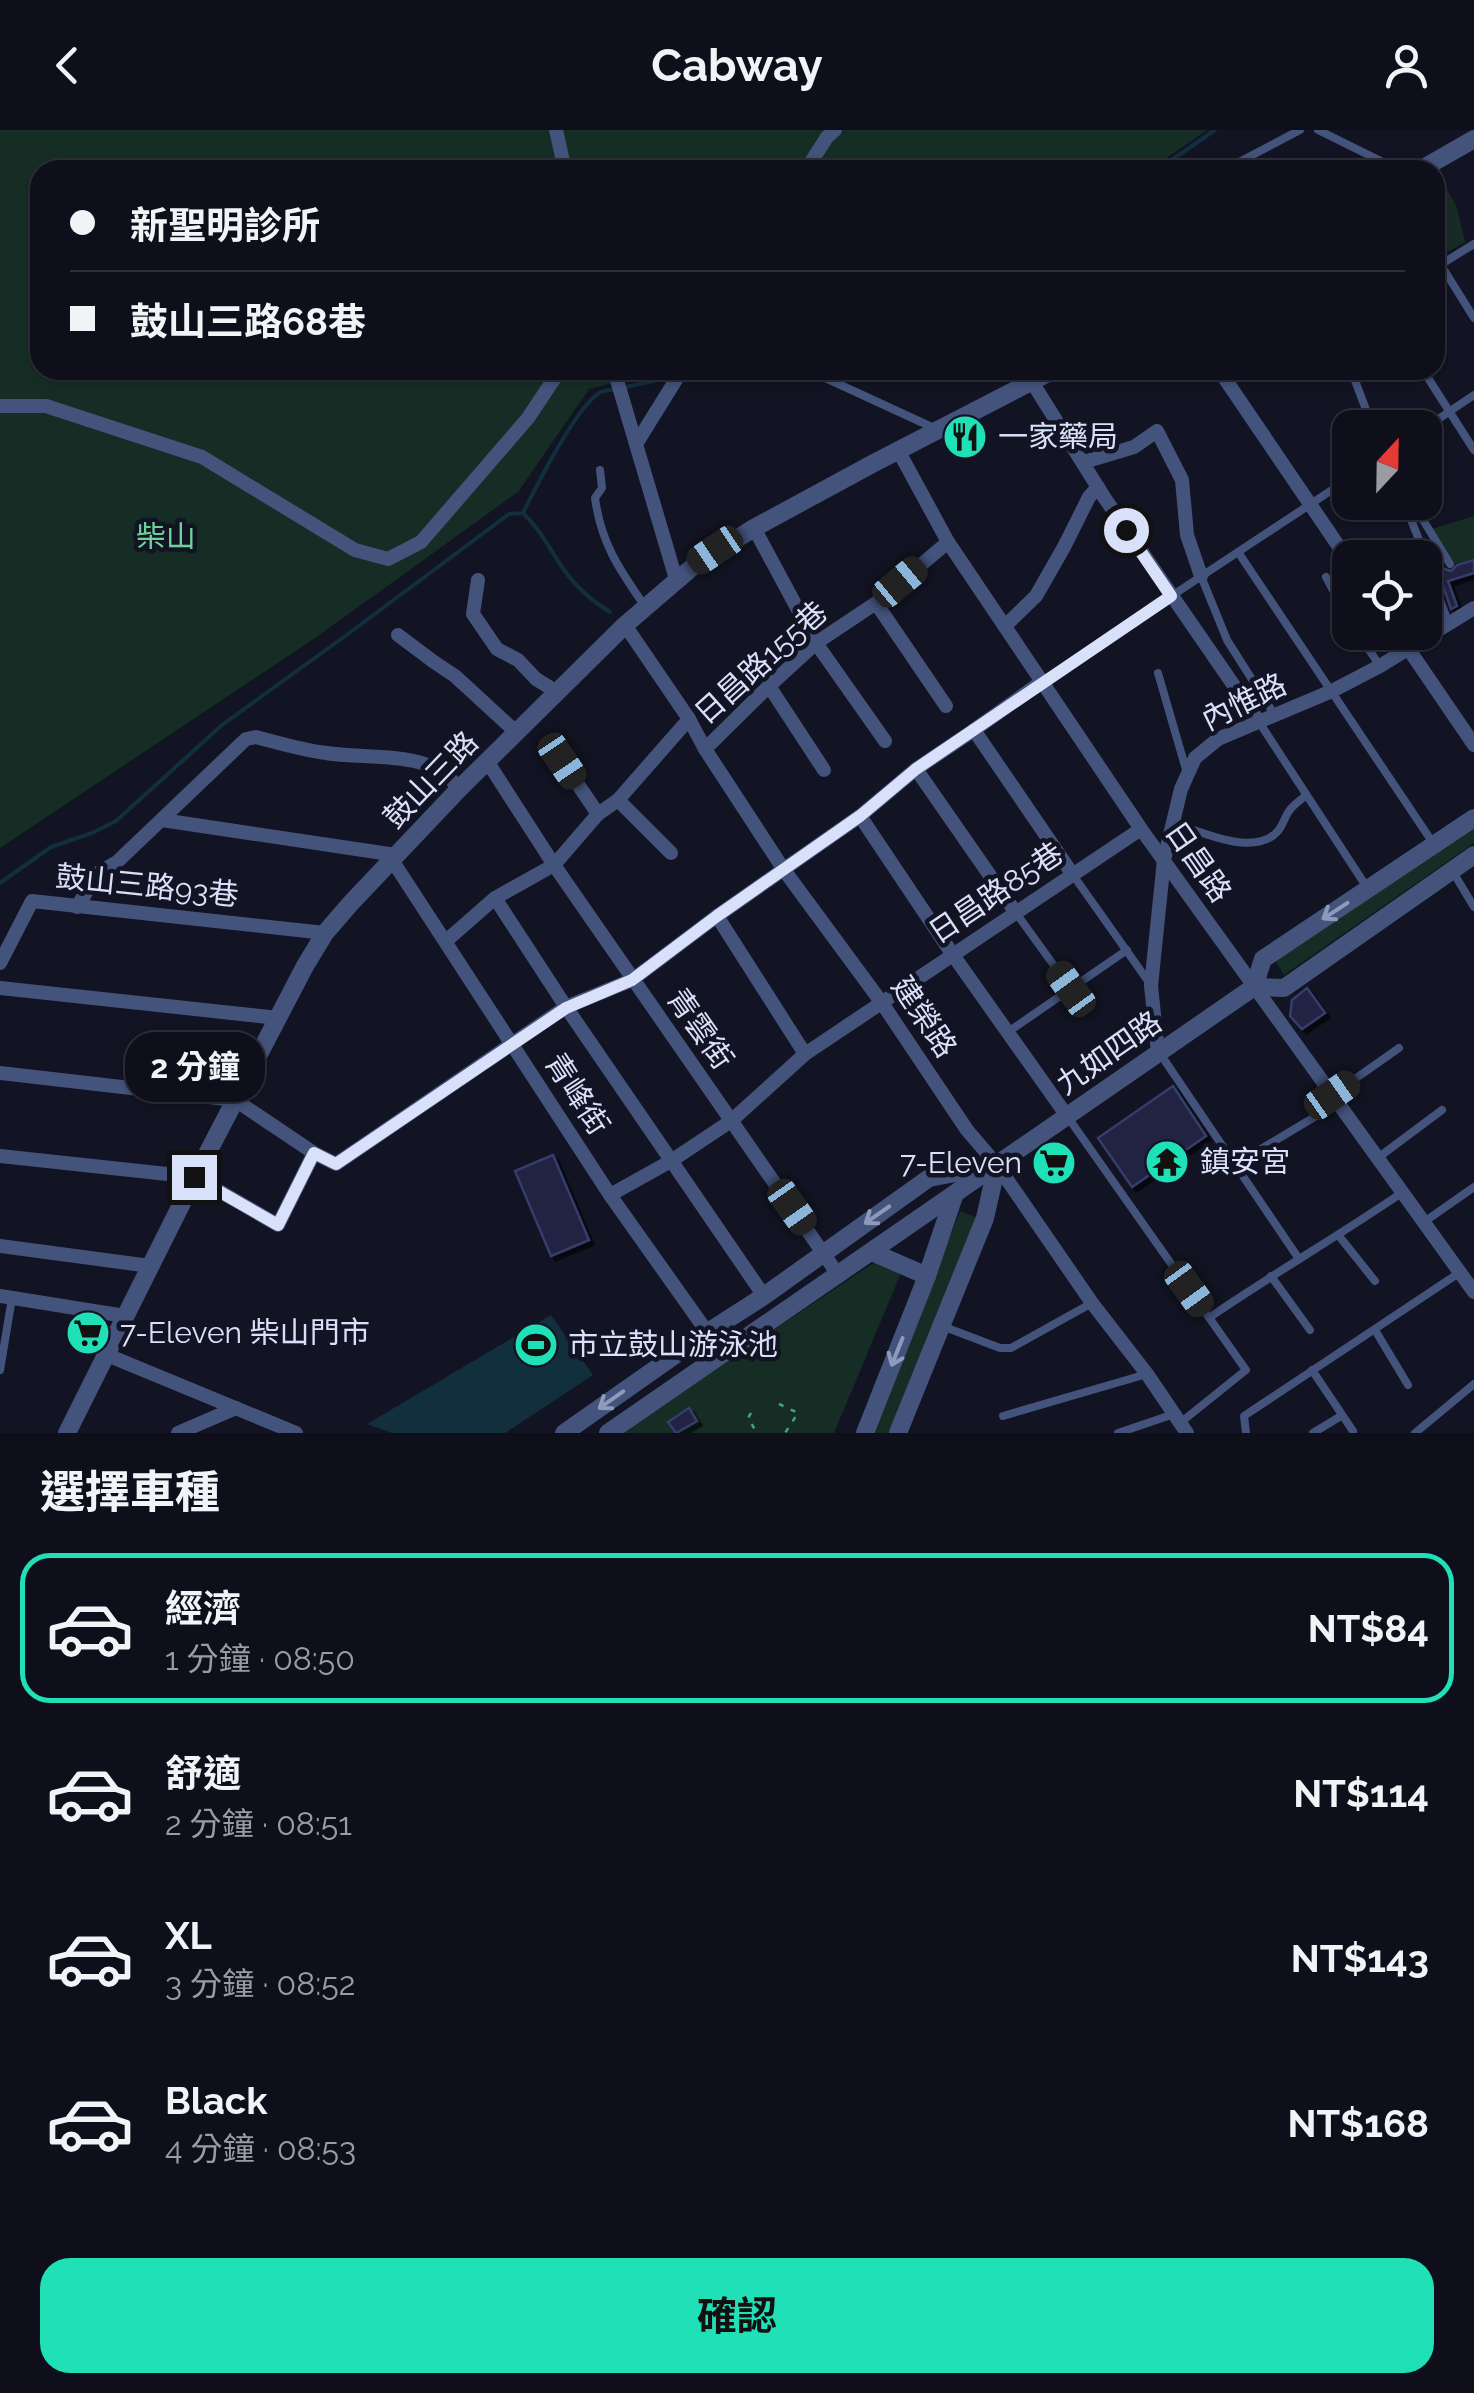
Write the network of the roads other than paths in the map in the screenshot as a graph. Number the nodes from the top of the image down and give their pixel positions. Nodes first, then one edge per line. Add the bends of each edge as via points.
1 (556, 130) edge
2 (835, 130) edge
3 (1300, 130) edge
4 (1318, 130) edge
5 (1474, 139) edge
6 (563, 160) edge
7 (812, 160) edge
8 (1243, 160) edge
9 (1380, 160) edge
10 (1437, 160) edge
11 (1474, 244) edge
12 (1445, 263) edge
13 (1445, 277) edge
14 (1474, 318) edge
15 (553, 380) edge
16 (617, 380) edge
17 (676, 380) edge
18 (830, 380) edge
19 (1028, 380) edge
20 (1036, 380) edge
21 (1226, 380) edge
22 (1356, 380) edge
23 (1429, 380) edge
24 (1032, 382) junction
25 (1474, 395) edge
26 (0, 406) edge
27 (1366, 410) edge
28 (1450, 411) junction
29 (1442, 416) edge
30 (938, 430) junction
31 (636, 444) junction
32 (898, 450) junction
33 (1474, 450) edge
34 (1084, 462) junction
35 (600, 470) dead end
36 (1098, 487) junction
37 (1332, 490) edge
38 (1310, 504) junction
39 (1412, 520) edge
40 (1422, 520) edge
41 (1426, 525) junction
42 (754, 528) junction
43 (1415, 530) junction
44 (1335, 540) edge
45 (948, 542) junction
46 (1238, 552) junction
47 (1450, 564) dead end
48 (1201, 576) junction
49 (1326, 576) dead end
50 (676, 579) junction
51 (478, 580) dead end
52 (1332, 588) edge
53 (1171, 596) junction
54 (876, 602) junction
55 (645, 607) junction
56 (1474, 608) edge
57 (1449, 624) junction
58 (625, 625) junction
59 (1006, 626) junction
60 (1442, 628) edge
61 (398, 635) dead end
62 (816, 642) junction
63 (1369, 650) edge
64 (1405, 650) edge
65 (1409, 650) edge
66 (1380, 666) junction
67 (1158, 673) dead end
68 (1044, 682) junction
69 (768, 686) junction
70 (1332, 691) junction
71 (557, 692) junction
72 (946, 706) dead end
73 (1274, 714) junction
74 (689, 720) junction
75 (1258, 722) junction
76 (974, 730) junction
77 (516, 732) junction
78 (885, 741) dead end
79 (1474, 745) edge
80 (706, 750) junction
81 (487, 761) junction
82 (562, 761) dead end
83 (916, 769) junction
84 (824, 770) dead end
85 (1186, 773) junction
86 (459, 788) junction
87 (1306, 796) junction
88 (618, 800) junction
89 (598, 814) junction
90 (860, 816) junction
91 (1474, 818) edge
92 (162, 820) junction
93 (1172, 822) junction
94 (1141, 829) junction
95 (1434, 845) junction
96 (671, 854) dead end
97 (1474, 855) edge
98 (394, 858) junction
99 (1164, 860) junction
100 (554, 866) junction
101 (784, 870) junction
102 (1451, 870) junction
103 (1073, 875) junction
104 (1368, 890) junction
105 (495, 898) junction
106 (77, 907) junction
107 (1474, 907) edge
108 (1016, 913) junction
109 (717, 916) junction
110 (325, 934) junction
111 (446, 941) junction
112 (1127, 950) junction
113 (953, 955) junction
114 (0, 962) edge
115 (632, 980) junction
116 (1151, 986) junction
117 (1254, 987) junction
118 (0, 988) edge
119 (1071, 989) junction
120 (882, 1003) junction
121 (566, 1008) junction
122 (278, 1018) junction
123 (1008, 1032) junction
124 (512, 1045) junction
125 (1399, 1048) dead end
126 (1158, 1052) junction
127 (805, 1054) junction
128 (0, 1073) edge
129 (1335, 1099) junction
130 (235, 1100) junction
131 (1442, 1110) dead end
132 (1067, 1116) junction
133 (731, 1121) junction
134 (314, 1153) junction
135 (0, 1156) edge
136 (1378, 1156) junction
137 (670, 1162) junction
138 (1236, 1164) junction
139 (997, 1166) junction
140 (194, 1177) junction
141 (1474, 1187) edge
142 (1404, 1192) junction
143 (610, 1195) junction
144 (954, 1195) junction
145 (1424, 1222) junction
146 (1339, 1236) junction
147 (0, 1246) edge
148 (872, 1252) junction
149 (824, 1253) junction
150 (1299, 1259) junction
151 (150, 1266) junction
152 (1460, 1272) junction
153 (839, 1276) junction
154 (927, 1276) junction
155 (1271, 1276) junction
156 (1375, 1281) dead end
157 (1474, 1292) edge
158 (764, 1296) junction
159 (6, 1297) edge
160 (1092, 1304) junction
161 (125, 1316) junction
162 (1210, 1317) junction
163 (941, 1326) junction
164 (1310, 1330) dead end
165 (1375, 1330) junction
166 (708, 1332) junction
167 (722, 1354) junction
168 (106, 1355) junction
169 (0, 1370) edge
170 (1312, 1370) junction
171 (1146, 1374) junction
172 (1474, 1384) edge
173 (1408, 1385) dead end
174 (236, 1408) junction
175 (1003, 1416) dead end
176 (1341, 1416) junction
177 (1181, 1423) edge
178 (1353, 1431) edge
179 (66, 1433) edge
180 (178, 1433) edge
181 (296, 1433) edge
182 (564, 1433) edge
183 (608, 1433) edge
184 (864, 1433) edge
185 (898, 1433) edge
186 (1118, 1433) edge
187 (1246, 1433) edge
188 (1314, 1433) edge
189 (1414, 1433) edge

1 - 6 street
2 - 7 street
3 - 8 lane
4 - 9 lane
5 - 10 street
11 - 12 lane
13 - 14 lane
15 - 26 street via 421,542 388,559 355,550 202,457 46,406
16 - 31 street
17 - 31 street
18 - 30 lane
19 - 24 lane
20 - 24 street, 鼓山三路
21 - 38 street
22 - 27 lane
23 - 28 lane
24 - 30 street, 鼓山三路
24 - 34 street
25 - 28 lane
28 - 29 lane
28 - 33 lane
30 - 32 street, 鼓山三路
31 - 50 street
32 - 42 street, 鼓山三路
32 - 45 street, 日昌路
34 - 36 street
34 - 48 street via 1134,447 1157,431 1182,480 1187,535
35 - 55 lane via 600,524 614,562
36 - 53 street
36 - 59 street via 1036,596
37 - 38 lane
38 - 44 street
38 - 46 lane
39 - 43 lane
40 - 41 lane
41 - 43 lane
41 - 47 lane
42 - 50 street, 鼓山三路
42 - 62 street
43 - 57 lane
45 - 54 street, 日昌路155巷
45 - 59 street, 日昌路
46 - 48 lane
46 - 70 lane
48 - 53 lane
48 - 73 lane via 1227,640
49 - 52 lane
50 - 55 street, 鼓山三路
51 - 71 street via 473,614 498,649
53 - 68 lane
53 - 75 street
54 - 62 street, 日昌路155巷
54 - 72 street
55 - 58 street, 鼓山三路
56 - 57 street, 內惟路
57 - 60 street, 內惟路
58 - 71 street, 鼓山三路
58 - 74 street, 建榮路
59 - 68 street, 日昌路
61 - 77 street via 456,676
62 - 69 street, 日昌路155巷
62 - 78 street
63 - 66 lane
64 - 66 street, 內惟路
65 - 79 street
66 - 70 street, 內惟路
67 - 85 lane
68 - 76 street
68 - 94 street, 日昌路
69 - 80 street, 日昌路155巷
69 - 84 street
70 - 73 street, 內惟路
70 - 95 lane
71 - 77 street, 鼓山三路
73 - 75 street, 內惟路
74 - 80 street, 建榮路
74 - 88 street
75 - 85 street, 內惟路 via 1218,740
75 - 87 lane
76 - 83 street
76 - 103 street
77 - 81 street, 鼓山三路
80 - 101 street, 建榮路
81 - 86 street, 鼓山三路
81 - 100 street, 青雲街
82 - 89 street
83 - 90 street
83 - 108 street
85 - 93 street, 內惟路
86 - 92 street via 443,771 412,760 246,739
86 - 98 street, 鼓山三路
87 - 93 lane via 1267,842 1214,837
87 - 104 lane
88 - 89 street
88 - 96 street
89 - 100 street
90 - 101 street
90 - 113 street
91 - 95 street, 九如四路
92 - 98 street
92 - 106 street via 98,873
93 - 99 street, 內惟路
94 - 99 street, 日昌路
94 - 103 street, 日昌路85巷
95 - 104 street, 九如四路
97 - 102 street, 九如四路
98 - 110 street, 鼓山三路
98 - 111 street, 青峰街
99 - 116 street, 內惟路
99 - 117 street, 日昌路
100 - 105 street
100 - 115 street, 青雲街
101 - 109 street
101 - 120 street, 建榮路
102 - 107 lane
102 - 117 street, 九如四路 via 1284,988
103 - 108 street, 日昌路85巷
103 - 112 lane
104 -> 117 street, 九如四路 via 1263,958
105 - 111 street
105 - 121 street
106 - 110 street, 鼓山三路93巷
106 - 114 street, 鼓山三路93巷 via 32,901
108 - 113 street, 日昌路85巷
108 - 119 lane
109 - 115 street
109 - 127 street
110 - 122 street, 鼓山三路
111 - 124 street, 青峰街
112 - 116 lane
112 - 119 lane
113 - 120 street, 日昌路85巷
113 - 123 street
115 - 121 street
115 - 133 street, 青雲街
116 - 126 street, 內惟路
117 - 126 street, 九如四路
117 - 129 street, 日昌路
118 - 122 street
119 - 123 lane
120 - 127 street, 日昌路85巷
120 - 139 street, 建榮路
121 - 124 street
121 - 137 street
122 - 130 street, 鼓山三路
123 - 132 street
124 - 134 street via 336,1164
124 - 143 street, 青峰街
125 - 129 lane
126 - 132 street, 九如四路
126 - 138 lane
127 - 133 street, 日昌路85巷
128 - 130 street
129 - 136 street, 日昌路
129 - 138 lane
130 - 134 street
130 - 140 street, 鼓山三路
131 - 136 lane
132 - 139 street, 九如四路
132 - 162 lane
133 - 137 street, 日昌路85巷
133 - 149 street, 青雲街
134 - 140 street via 278,1225
135 - 140 street
136 - 142 street, 日昌路
137 - 143 street, 日昌路85巷
137 - 158 street
138 - 150 lane
139 - 144 street, 九如四路
139 -> 149 street, 九如四路 via 930,1178
139 - 160 street, 建榮路
139 - 163 street via 985,1218
140 - 151 street, 鼓山三路
141 - 145 lane
142 - 145 street, 日昌路
142 - 146 lane
143 - 166 street, 青峰街
144 - 148 street, 九如四路
144 - 154 street
145 - 152 street, 日昌路
146 - 150 lane
146 - 156 lane
147 - 151 street
148 - 153 street, 九如四路
148 - 154 street
149 - 153 street, 青雲街
149 - 158 street, 九如四路
150 - 155 lane
151 - 161 street, 鼓山三路
152 - 157 street, 日昌路
152 - 165 lane
153 - 167 street, 九如四路
154 -> 184 street
155 - 162 lane
155 - 164 lane
158 - 166 street, 九如四路
159 - 161 street
159 - 169 lane
160 - 163 lane via 1010,1348
160 - 171 street, 建榮路
161 - 168 street, 鼓山三路
162 - 177 lane via 1246,1370
163 - 185 street
165 - 170 lane
165 - 173 lane
166 - 167 street, 青峰街
166 -> 182 street, 九如四路
167 - 183 street, 九如四路
168 - 174 street
168 - 179 street, 鼓山三路
170 - 176 lane
170 - 187 lane via 1244,1416
171 - 175 lane
171 - 177 street, 建榮路
172 - 189 lane
174 - 180 street
174 - 181 street
176 - 178 lane
176 - 188 lane
177 - 186 lane

